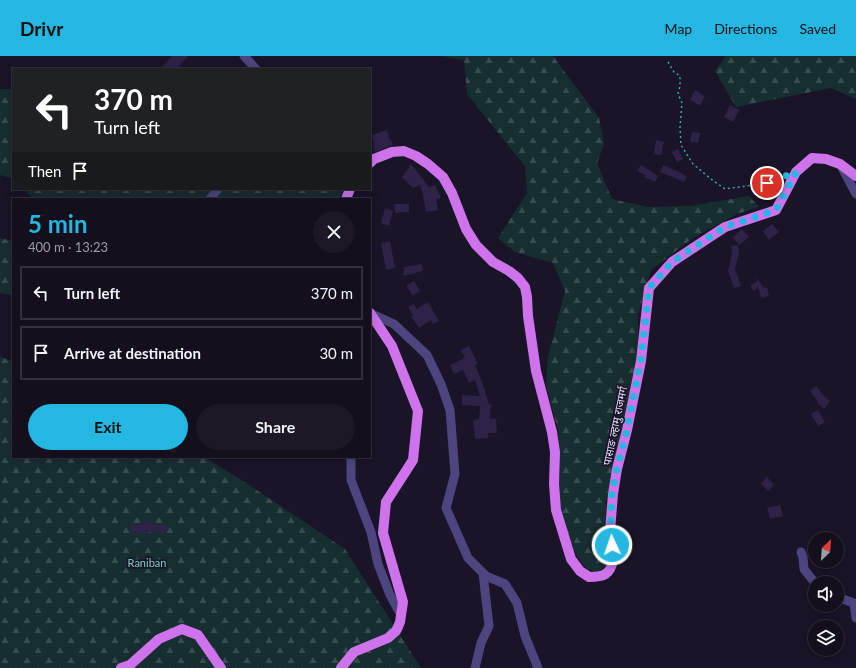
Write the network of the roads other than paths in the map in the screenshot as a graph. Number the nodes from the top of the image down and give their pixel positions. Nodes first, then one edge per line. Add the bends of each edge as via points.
1 (244, 56) edge
2 (255, 68) edge
3 (371, 162) edge
4 (840, 164) junction
5 (856, 176) edge
6 (217, 190) edge
7 (856, 194) edge
8 (211, 198) edge
9 (371, 313) edge
10 (371, 314) edge
11 (351, 458) edge
12 (802, 552) dead end
13 (483, 573) junction
14 (810, 576) edge
15 (844, 599) edge
16 (400, 613) junction
17 (856, 618) edge
18 (121, 668) edge
19 (221, 668) edge
20 (341, 668) edge
21 (474, 668) edge
22 (538, 668) edge

1 - 2 street
3 - 4 main road, पासाङ ल्हामु राजमर्ग via 392,152 404,151 428,164 443,177 476,246 493,262 518,278 525,287 536,371 555,452 556,510 571,559 580,571 589,577 604,576 612,568 612,494 641,360 649,288 672,262 725,227 776,210 796,172 812,158
4 - 5 main road, पासाङ ल्हामु राजमर्ग
4 - 7 street
6 - 8 street
9 - 13 street via 394,324 427,355 441,384 450,410 455,474 446,508 468,558
10 - 16 main road via 392,346 418,411 413,460 386,502 383,533 403,602
11 - 16 street via 351,480 371,532 378,564
12 - 14 street via 804,569
13 - 21 street via 489,626
13 - 22 street via 505,584 517,603
15 - 17 street via 854,603
16 - 20 main road via 398,628 392,635 354,652
18 - 19 main road via 130,666 159,639 182,629 198,635

